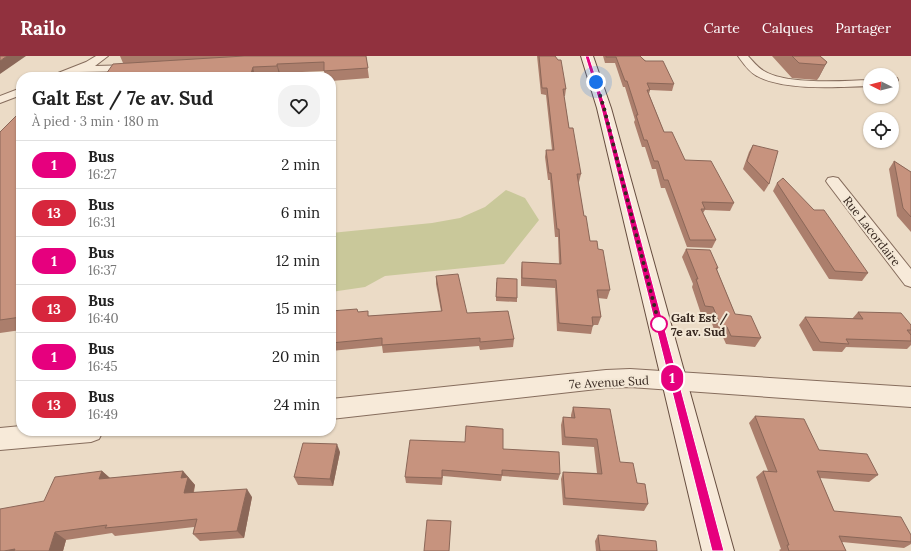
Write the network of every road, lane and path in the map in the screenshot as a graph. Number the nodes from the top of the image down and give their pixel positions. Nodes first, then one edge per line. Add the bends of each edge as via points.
1 (103, 56) edge
2 (587, 56) edge
3 (743, 56) edge
4 (145, 67) edge
5 (77, 69) junction
6 (70, 72) edge
7 (863, 83) edge
8 (16, 93) edge
9 (0, 100) edge
10 (833, 181) dead end
11 (911, 281) edge
12 (673, 380) junction
13 (911, 397) edge
14 (336, 408) edge
15 (40, 436) edge
16 (0, 440) edge
17 (718, 551) edge

1 - 5 street
2 - 12 main road via 604,108
3 - 7 street via 762,75 780,80
4 - 5 street
5 - 6 street
8 - 9 street
10 - 11 street, Rue Lacordaire
12 - 13 street, 7e Avenue Sud
12 - 14 street, 7e Avenue Sud via 606,379
12 - 17 main road
15 - 16 street

